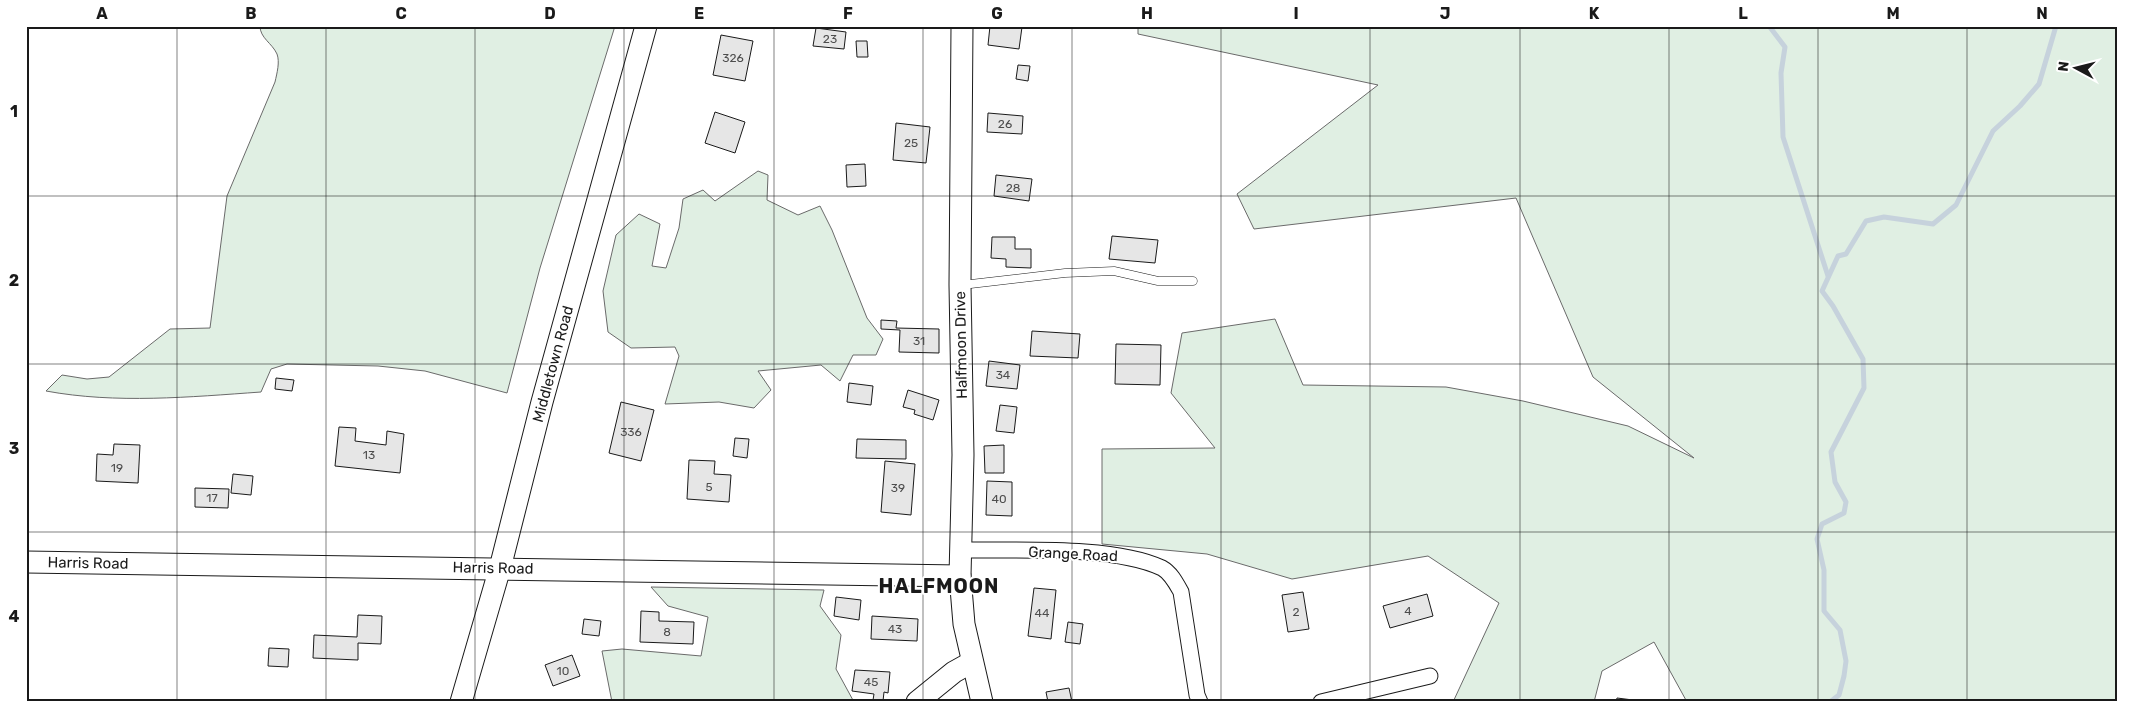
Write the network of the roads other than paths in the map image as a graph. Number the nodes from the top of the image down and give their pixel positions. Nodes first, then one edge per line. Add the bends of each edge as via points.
1 (646, 26) edge
2 (962, 26) edge
3 (1193, 281) dead end
4 (960, 285) junction
5 (960, 550) junction
6 (26, 562) edge
7 (500, 568) junction
8 (960, 576) junction
9 (972, 662) junction
10 (1430, 676) dead end
11 (461, 702) edge
12 (917, 702) edge
13 (982, 702) edge
14 (1200, 702) edge
15 (1321, 702) edge

1 - 7 street, Middletown Road via 542,402
2 - 4 street, Halfmoon Drive
3 - 4 lane via 1158,281 1114,271 1065,272
4 - 5 street, Halfmoon Drive via 963,455
5 - 8 street, Halfmoon Drive
5 - 14 street, Grange Road via 1090,553 1126,557 1163,569 1181,592
6 - 7 street, Harris Road
7 - 8 street, Harris Road
7 - 11 street, Middletown Road
8 - 9 street, Halfmoon Drive via 964,624
9 - 12 street
9 - 13 street, Halfmoon Drive
10 - 15 street

